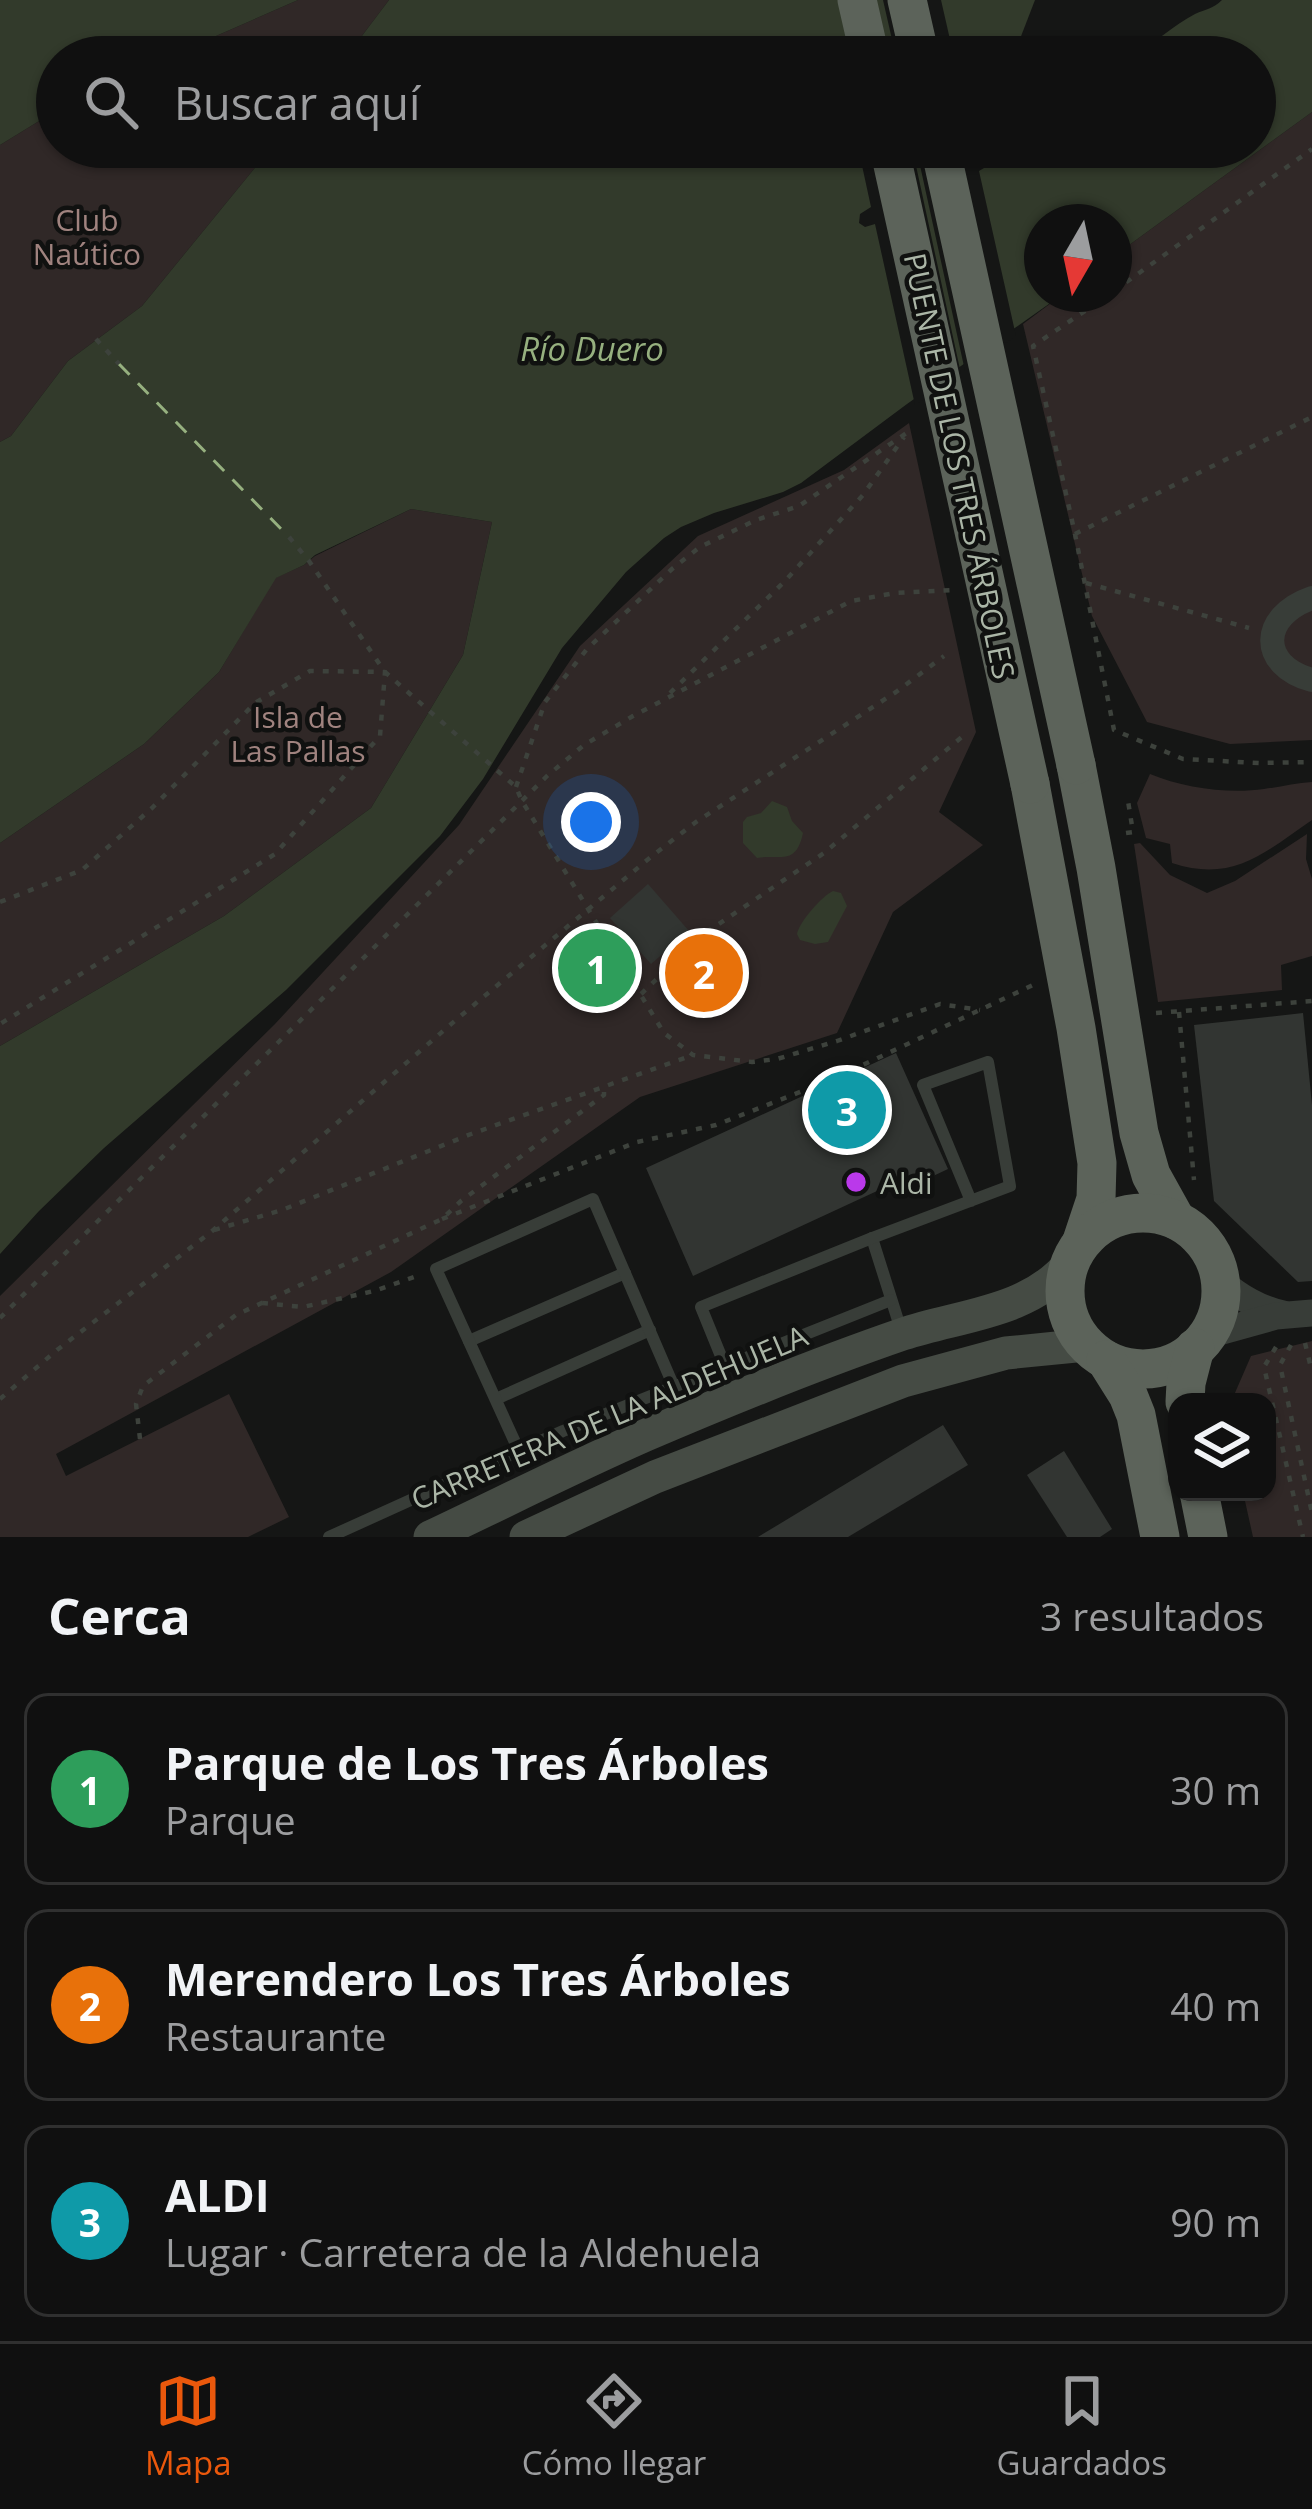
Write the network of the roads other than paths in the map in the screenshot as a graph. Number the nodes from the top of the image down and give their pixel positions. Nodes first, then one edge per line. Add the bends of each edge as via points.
1 (857, 0) edge
2 (907, 0) edge
3 (865, 36) edge
4 (915, 36) edge
5 (895, 168) edge
6 (945, 168) edge
7 (1312, 598) edge
8 (1312, 680) edge
9 (971, 1201) junction
10 (1185, 1206) junction
11 (872, 1238) junction
12 (1075, 1252) junction
13 (625, 1273) junction
14 (1220, 1281) junction
15 (891, 1300) junction
16 (1298, 1322) edge
17 (650, 1330) junction
18 (903, 1334) junction
19 (469, 1341) junction
20 (1202, 1341) junction
21 (1096, 1352) junction
22 (725, 1366) junction
23 (674, 1387) junction
24 (1185, 1393) edge
25 (496, 1399) junction
26 (519, 1451) junction
27 (1201, 1501) edge
28 (329, 1537) edge
29 (430, 1537) edge
30 (526, 1537) edge
31 (1160, 1537) edge
32 (1208, 1537) edge

1 - 3 highway
2 - 4 highway
5 - 12 highway, PUENTE DE LOS TRES ÁRBOLES, bridge via 1076,1028 1097,1163 1096,1199
6 - 10 highway, PUENTE DE LOS TRES ÁRBOLES, bridge via 1076,765 1139,1133 1151,1175
7 - 8 street via 1279,617 1272,634 1287,670
9 - 9 lane via 923,1085 988,1062 1010,1186
9 - 11 lane
10 - 12 highway via 1103,1223
10 - 14 highway
11 - 15 lane
11 - 22 lane via 701,1307
12 - 18 main road, CARRETERA DE LA ALDEHUELA via 1048,1286 1024,1300
12 - 21 highway via 1066,1307
13 - 17 lane
13 - 19 lane
13 - 19 lane via 593,1199 436,1269
14 - 16 street
14 - 20 highway via 1216,1318
15 - 18 lane
15 - 22 lane, CARRETERA DE LA ALDEHUELA
16 - 20 street
17 - 23 lane
17 - 25 lane
18 - 29 main road, CARRETERA DE LA ALDEHUELA via 646,1436
19 - 25 lane
20 - 21 highway via 1156,1368
20 - 24 highway
21 - 30 main road via 1006,1353 903,1382 655,1477
21 - 31 highway via 1133,1405
22 - 23 lane, CARRETERA DE LA ALDEHUELA
23 - 26 lane, CARRETERA DE LA ALDEHUELA
25 - 26 lane
26 - 28 lane, CARRETERA DE LA ALDEHUELA
27 - 32 highway

